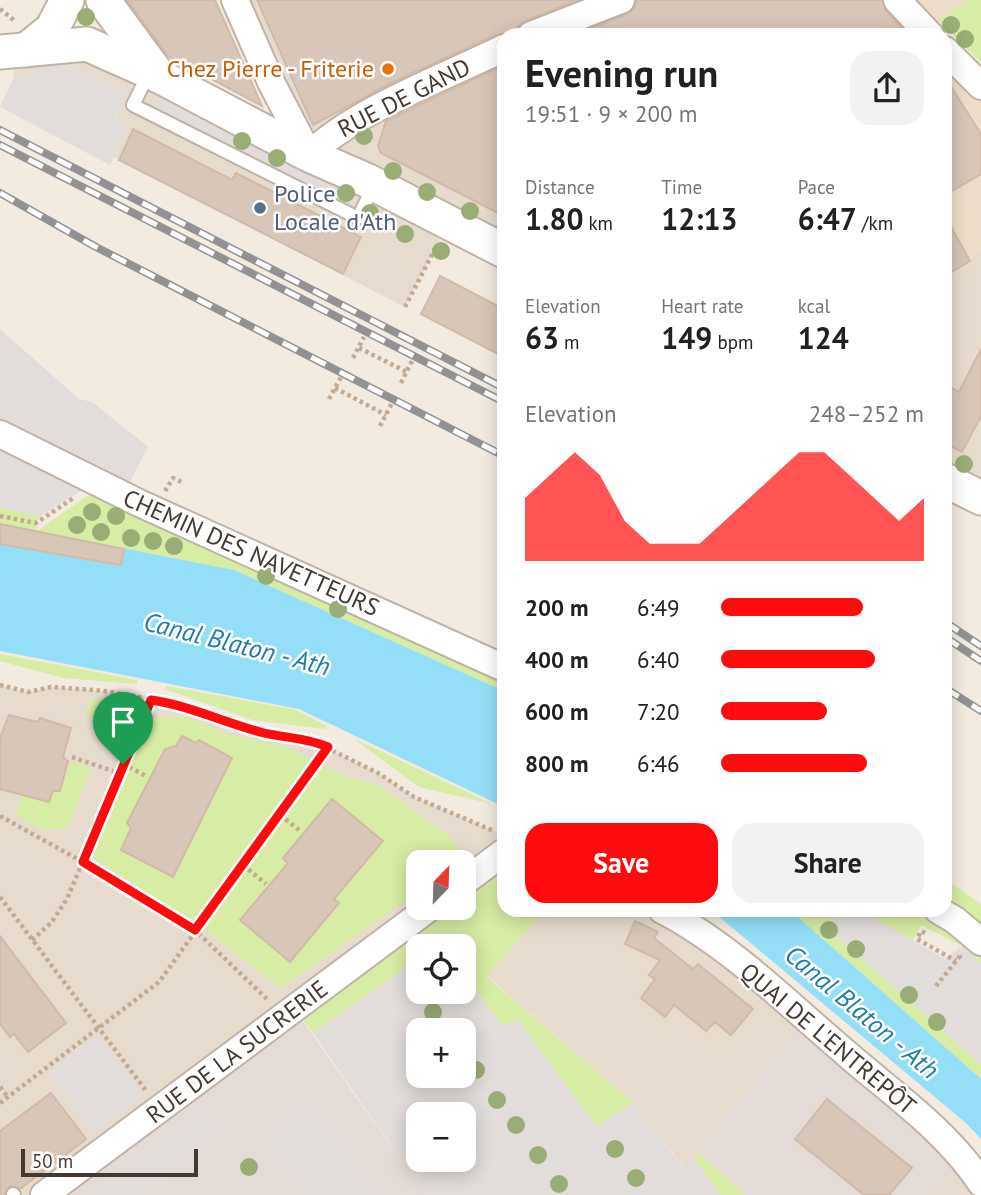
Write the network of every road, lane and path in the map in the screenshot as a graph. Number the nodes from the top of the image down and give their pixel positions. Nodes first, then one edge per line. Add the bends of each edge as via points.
1 (67, 0) edge
2 (103, 0) edge
3 (235, 0) edge
4 (621, 0) edge
5 (897, 0) edge
6 (549, 28) edge
7 (923, 28) edge
8 (13, 51) edge
9 (497, 51) edge
10 (952, 57) edge
11 (154, 74) junction
12 (981, 86) edge
13 (309, 155) junction
14 (374, 184) junction
15 (497, 247) edge
16 (423, 273) dead end
17 (405, 307) dead end
18 (364, 337) dead end
19 (359, 348) junction
20 (353, 358) dead end
21 (412, 362) dead end
22 (407, 372) junction
23 (341, 377) dead end
24 (401, 383) dead end
25 (335, 388) junction
26 (329, 400) dead end
27 (392, 403) dead end
28 (386, 415) junction
29 (380, 426) dead end
30 (0, 434) edge
31 (952, 484) edge
32 (77, 496) dead end
33 (981, 498) edge
34 (0, 516) edge
35 (497, 665) edge
36 (0, 685) edge
37 (151, 700) junction
38 (328, 747) junction
39 (72, 757) dead end
40 (123, 764) junction
41 (119, 773) junction
42 (146, 776) dead end
43 (280, 815) junction
44 (0, 816) edge
45 (299, 830) dead end
46 (497, 832) edge
47 (497, 857) edge
48 (83, 862) junction
49 (243, 865) junction
50 (476, 873) edge
51 (265, 884) dead end
52 (0, 897) edge
53 (675, 917) edge
54 (950, 917) edge
55 (413, 920) edge
56 (195, 930) junction
57 (932, 937) dead end
58 (32, 940) junction
59 (971, 949) edge
60 (956, 961) junction
61 (936, 986) dead end
62 (281, 1019) junction
63 (99, 1028) junction
64 (0, 1087) edge
65 (8, 1097) junction
66 (0, 1103) edge
67 (160, 1109) junction
68 (981, 1183) edge
69 (44, 1195) edge

1 - 8 street via 52,29
2 - 11 street
3 - 13 street
4 - 6 street
5 - 7 street
8 - 11 street via 86,44
9 - 13 street, RUE DE GAND via 372,112 326,139
10 - 12 street
11 - 13 street
11 - 14 lane via 133,105 358,218
13 - 14 street
14 - 15 street
16 - 17 path
18 - 19 path
19 - 20 path
19 - 22 path
21 - 22 path
22 - 24 path
23 - 25 path
25 - 26 path
25 - 28 path
27 - 28 path
28 - 29 path
30 - 35 street, CHEMIN DES NAVETTEURS via 118,493
31 - 33 street
32 - 34 path via 36,523
36 - 37 path via 27,692 51,687 105,691
37 - 38 path
37 - 40 path
38 - 43 path
38 - 46 path via 414,797
39 - 41 path
40 - 41 path
40 - 42 path
41 - 48 path
43 - 45 path
43 - 49 path
44 - 48 path
47 - 50 street
48 - 56 path
48 - 58 path via 51,923
49 - 51 path
49 - 56 path
52 - 58 path
53 - 68 street, QUAI DE L'ENTREPÔT via 752,974 899,1098 942,1136
54 - 59 street
55 - 62 street, RUE DE LA SUCRERIE
56 - 62 path via 267,998
56 - 63 path via 159,982
57 - 60 path via 921,931 916,939
58 - 63 path
59 - 60 path
60 - 61 path
62 - 67 street, RUE DE LA SUCRERIE
63 - 65 path
63 - 67 path
64 - 65 path
65 - 66 path
67 - 69 street, RUE DE LA SUCRERIE

